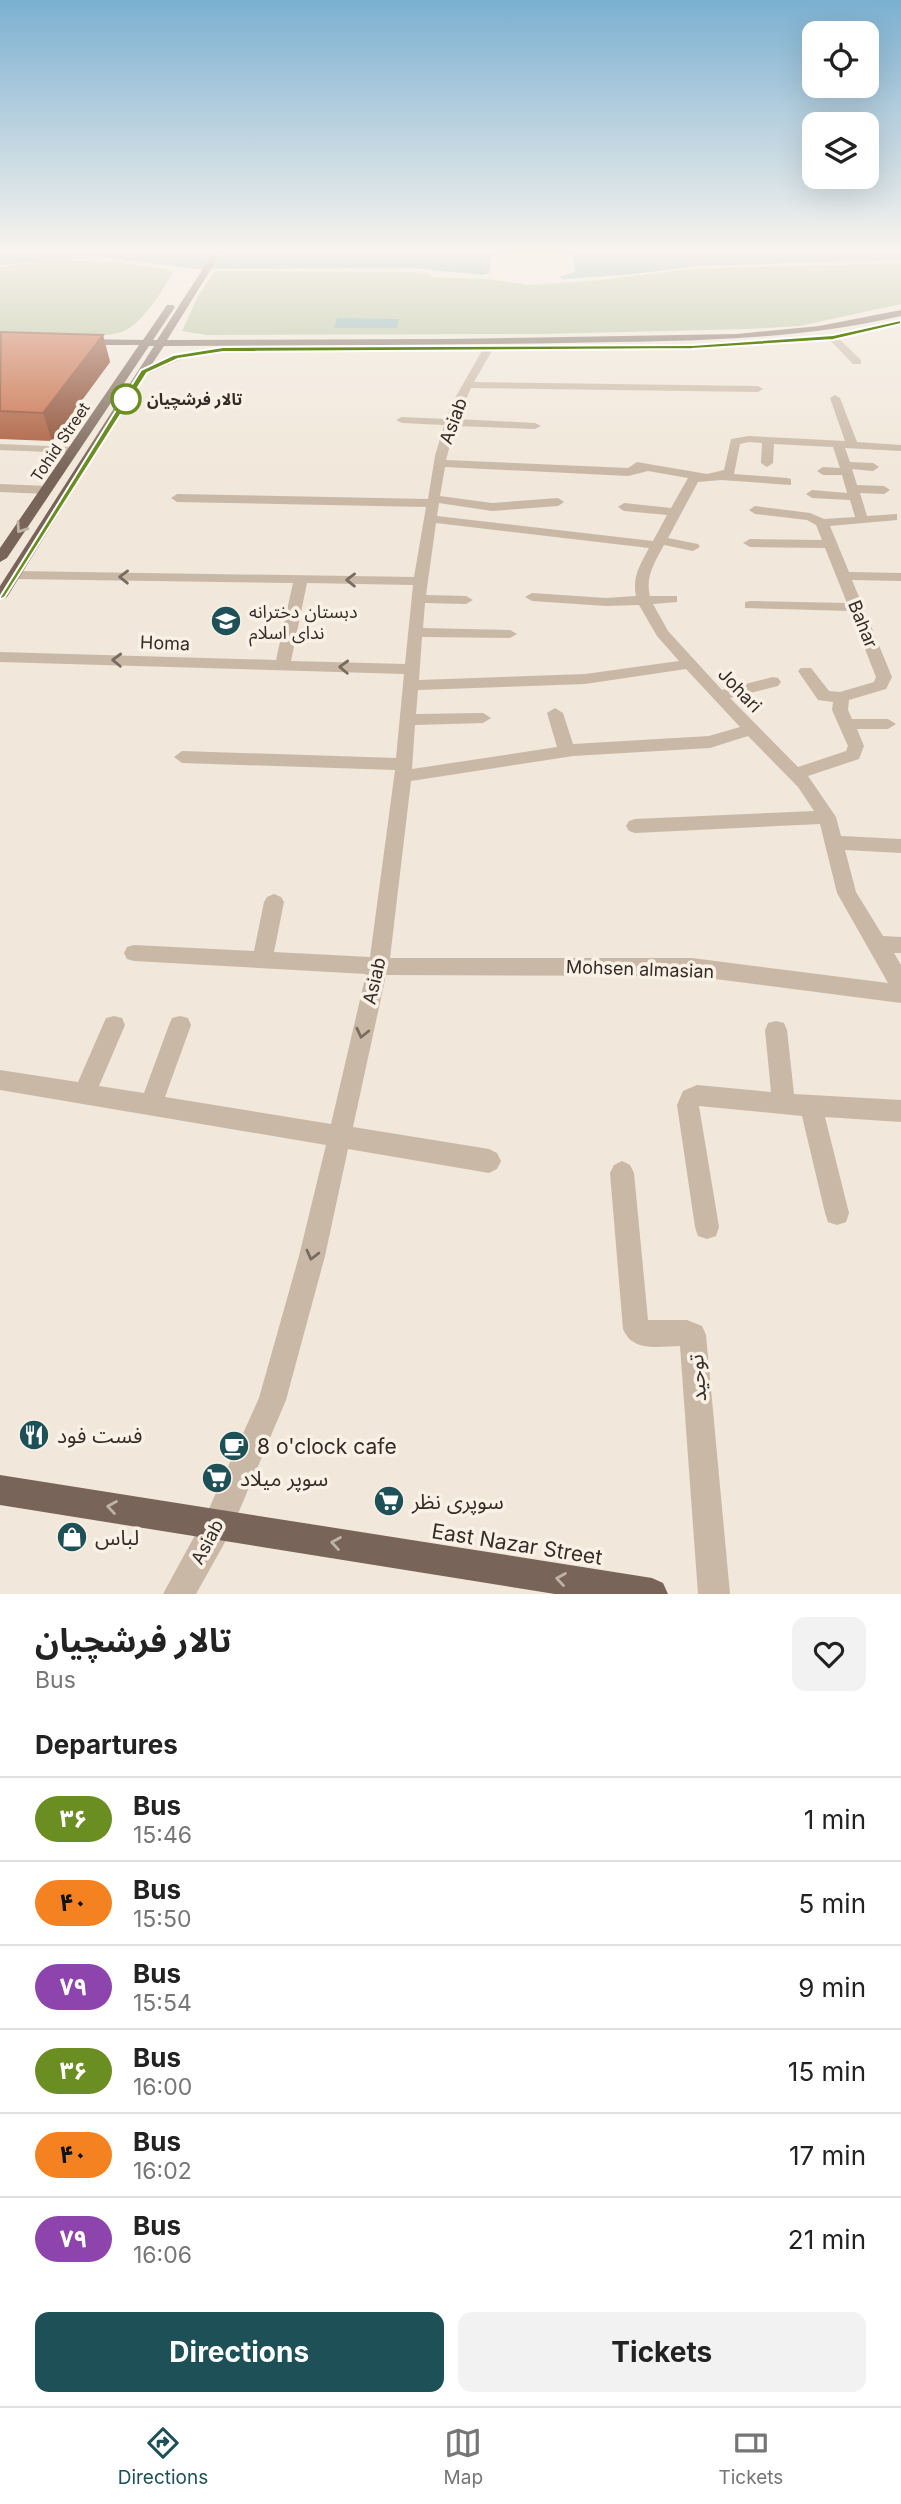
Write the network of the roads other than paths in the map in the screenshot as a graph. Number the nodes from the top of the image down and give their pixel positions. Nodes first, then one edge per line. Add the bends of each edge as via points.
1 (149, 324) edge
2 (158, 324) edge
3 (172, 324) edge
4 (176, 324) edge
5 (846, 324) edge
6 (891, 324) edge
7 (833, 338) junction
8 (73, 346) junction
9 (144, 346) junction
10 (159, 346) junction
11 (223, 346) junction
12 (488, 349) junction
13 (108, 354) dead end
14 (857, 362) dead end
15 (144, 372) junction
16 (467, 385) junction
17 (758, 389) dead end
18 (835, 398) dead end
19 (402, 420) dead end
20 (452, 421) junction
21 (535, 426) dead end
22 (768, 440) junction
23 (845, 444) junction
24 (0, 447) edge
25 (901, 448) edge
26 (74, 450) junction
27 (578, 457) dead end
28 (440, 463) junction
29 (767, 463) dead end
30 (873, 467) dead end
31 (648, 468) junction
32 (845, 469) junction
33 (823, 471) dead end
34 (704, 477) junction
35 (724, 477) junction
36 (787, 482) dead end
37 (0, 488) edge
38 (47, 490) junction
39 (884, 490) dead end
40 (853, 493) junction
41 (812, 494) dead end
42 (177, 498) dead end
43 (434, 501) junction
44 (558, 502) dead end
45 (624, 507) dead end
46 (755, 510) dead end
47 (675, 512) junction
48 (892, 517) dead end
49 (430, 519) junction
50 (862, 520) junction
51 (822, 523) junction
52 (658, 542) junction
53 (750, 543) dead end
54 (831, 544) junction
55 (693, 547) dead end
56 (0, 558) edge
57 (14, 575) junction
58 (843, 576) junction
59 (901, 577) edge
60 (301, 579) junction
61 (420, 581) junction
62 (0, 597) edge
63 (532, 597) dead end
64 (419, 599) junction
65 (672, 599) dead end
66 (466, 600) dead end
67 (644, 601) junction
68 (750, 605) dead end
69 (856, 607) junction
70 (416, 632) junction
71 (510, 634) dead end
72 (0, 657) edge
73 (690, 663) junction
74 (283, 665) junction
75 (806, 671) dead end
76 (412, 677) junction
77 (773, 682) dead end
78 (719, 696) junction
79 (841, 697) junction
80 (555, 713) dead end
81 (483, 718) dead end
82 (408, 720) junction
83 (846, 724) junction
84 (888, 724) dead end
85 (751, 729) junction
86 (567, 751) junction
87 (182, 757) dead end
88 (403, 770) junction
89 (796, 774) junction
90 (827, 817) junction
91 (635, 826) dead end
92 (834, 842) junction
93 (901, 846) edge
94 (274, 902) dead end
95 (878, 944) junction
96 (901, 945) edge
97 (134, 953) dead end
98 (262, 959) junction
99 (377, 966) junction
100 (901, 992) edge
101 (114, 1025) dead end
102 (180, 1025) dead end
103 (776, 1030) dead end
104 (0, 1080) edge
105 (84, 1094) junction
106 (151, 1104) junction
107 (784, 1104) junction
108 (811, 1106) junction
109 (901, 1111) edge
110 (339, 1134) junction
111 (489, 1161) dead end
112 (622, 1173) dead end
113 (836, 1213) dead end
114 (707, 1227) dead end
115 (0, 1490) edge
116 (218, 1524) junction
117 (178, 1594) edge
118 (652, 1594) edge
119 (714, 1594) edge

1 - 8 main road, Tohid Street via 135,334
2 - 9 main road, Tohid Street
3 - 10 main road, Tohid Street
4 - 11 main road via 183,336
5 - 11 main road via 800,334
6 - 7 main road
7 - 12 main road via 692,347
7 - 14 street
8 - 9 main road
8 - 13 main road
9 - 10 main road
9 - 26 main road, Tohid Street via 125,366
10 - 11 main road
10 - 15 main road, Tohid Street
11 - 12 main road
11 - 15 main road via 176,357
12 - 16 street, Asiab
15 - 57 main road, Tohid Street
16 - 17 street
16 - 20 street, Asiab
18 - 23 street
19 - 20 street
20 - 21 street
20 - 28 street, Asiab
22 - 23 street
22 - 29 street
22 - 35 street via 735,442 730,472
23 - 25 street
23 - 32 street
24 - 26 street
26 - 38 main road, Tohid Street
27 - 31 street
28 - 31 street via 628,472
28 - 43 street, Asiab
30 - 32 street
31 - 34 street
32 - 33 street
32 - 40 street
34 - 35 street
34 - 47 street via 692,480
35 - 36 street
37 - 38 street
38 -> 56 main road, Tohid Street
39 - 40 street
40 - 41 street
40 - 50 street
42 - 43 street
43 - 44 street via 492,507
43 - 49 street, Asiab
45 - 47 street
46 - 51 street via 810,517
47 - 52 street
48 - 50 street
49 - 52 street
49 - 61 street, Asiab
50 - 51 street
51 - 54 street, Bahar
52 - 55 street
52 - 67 street via 640,584
53 - 54 street
54 - 58 street, Bahar
60 -> 57 street
57 - 62 main road, Tohid Street
58 - 59 street
58 - 69 street, Bahar
61 -> 60 street
60 - 74 street
61 - 64 street, Asiab
63 - 67 street
64 - 66 street
64 - 70 street, Asiab
65 - 67 street
67 - 73 street, Johari via 662,633
68 - 69 street
69 - 79 street, Bahar via 884,677 880,685
70 - 71 street
70 - 76 street, Asiab
74 -> 72 street, Homa
73 - 76 street, Homa via 634,676 558,683
73 - 78 street, Johari
76 -> 74 street, Homa
75 - 79 street via 824,696
76 - 82 street, Asiab
77 - 78 street
78 - 85 street, Johari
79 - 83 street
80 - 86 street
81 - 82 street
82 - 88 street, Asiab
83 - 84 street
83 - 89 street via 856,746 853,755
85 - 86 street via 710,742
85 - 89 street, Johari
86 - 88 street
87 - 88 street
88 - 99 street, Asiab
89 - 90 street, Johari
90 - 91 street
90 - 92 street, Johari
92 - 93 street
92 - 95 street, Johari via 847,893
94 - 98 street
95 - 96 street
95 - 100 street, Johari
97 - 98 street
98 - 99 street
99 - 100 street, Mohsen almasian via 692,967
99 -> 110 street, Asiab
101 - 105 street
102 - 106 street
103 - 107 street
104 - 105 street
105 - 106 street
106 - 110 street
107 - 108 street
107 - 114 street via 691,1098 688,1105
108 - 109 street
108 - 113 street
110 - 111 street
110 -> 116 street, Asiab via 312,1256 272,1400
112 - 119 street, توحید via 636,1329 640,1333 693,1335
116 -> 115 main road, East Nazar Street
116 - 117 street, Asiab
118 -> 116 main road, East Nazar Street

